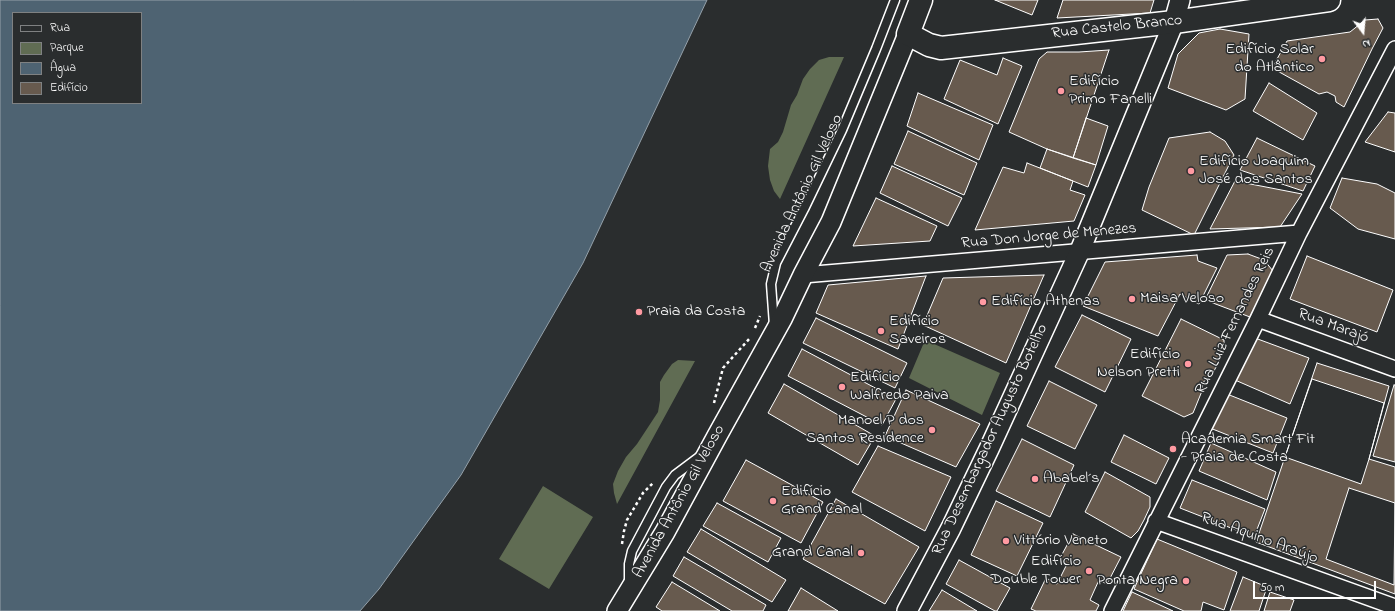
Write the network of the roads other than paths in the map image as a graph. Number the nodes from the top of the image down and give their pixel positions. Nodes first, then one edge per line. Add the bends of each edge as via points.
1 (895, 0) edge
2 (921, 0) edge
3 (1180, 0) edge
4 (1329, 0) edge
5 (1174, 22) junction
6 (908, 34) junction
7 (1395, 49) edge
8 (1298, 234) junction
9 (1079, 253) junction
10 (803, 275) junction
11 (1258, 319) junction
12 (774, 334) junction
13 (1395, 369) edge
14 (1156, 521) junction
15 (1395, 607) edge
16 (617, 611) edge
17 (907, 611) edge
18 (1112, 611) edge

1 - 12 lane via 842,130 776,263 772,284
2 - 6 main road, Avenida Antônio Gil Veloso
3 - 5 street, Rua Desembargador Augusto Botelho
4 - 5 main road, Rua Castelo Branco
5 - 6 main road, Rua Castelo Branco via 941,48
5 - 9 street, Rua Desembargador Augusto Botelho
6 - 10 street, Avenida Antônio Gil Veloso via 831,222
7 - 8 street, Rua Luiz Fernandes Reis
8 - 9 street, Rua Don Jorge de Menezes
8 - 11 street, Rua Luiz Fernandes Reis
9 - 10 street, Rua Don Jorge de Menezes
9 - 17 street, Rua Desembargador Augusto Botelho via 982,464
10 - 12 street, Avenida Antônio Gil Veloso
11 - 13 street, Rua Marajó
11 - 14 street, Rua Luiz Fernandes Reis
12 - 16 street, Avenida Antônio Gil Veloso via 665,532
14 - 15 street, Rua Aquino Araújo
14 - 18 street, Rua Luiz Fernandes Reis

